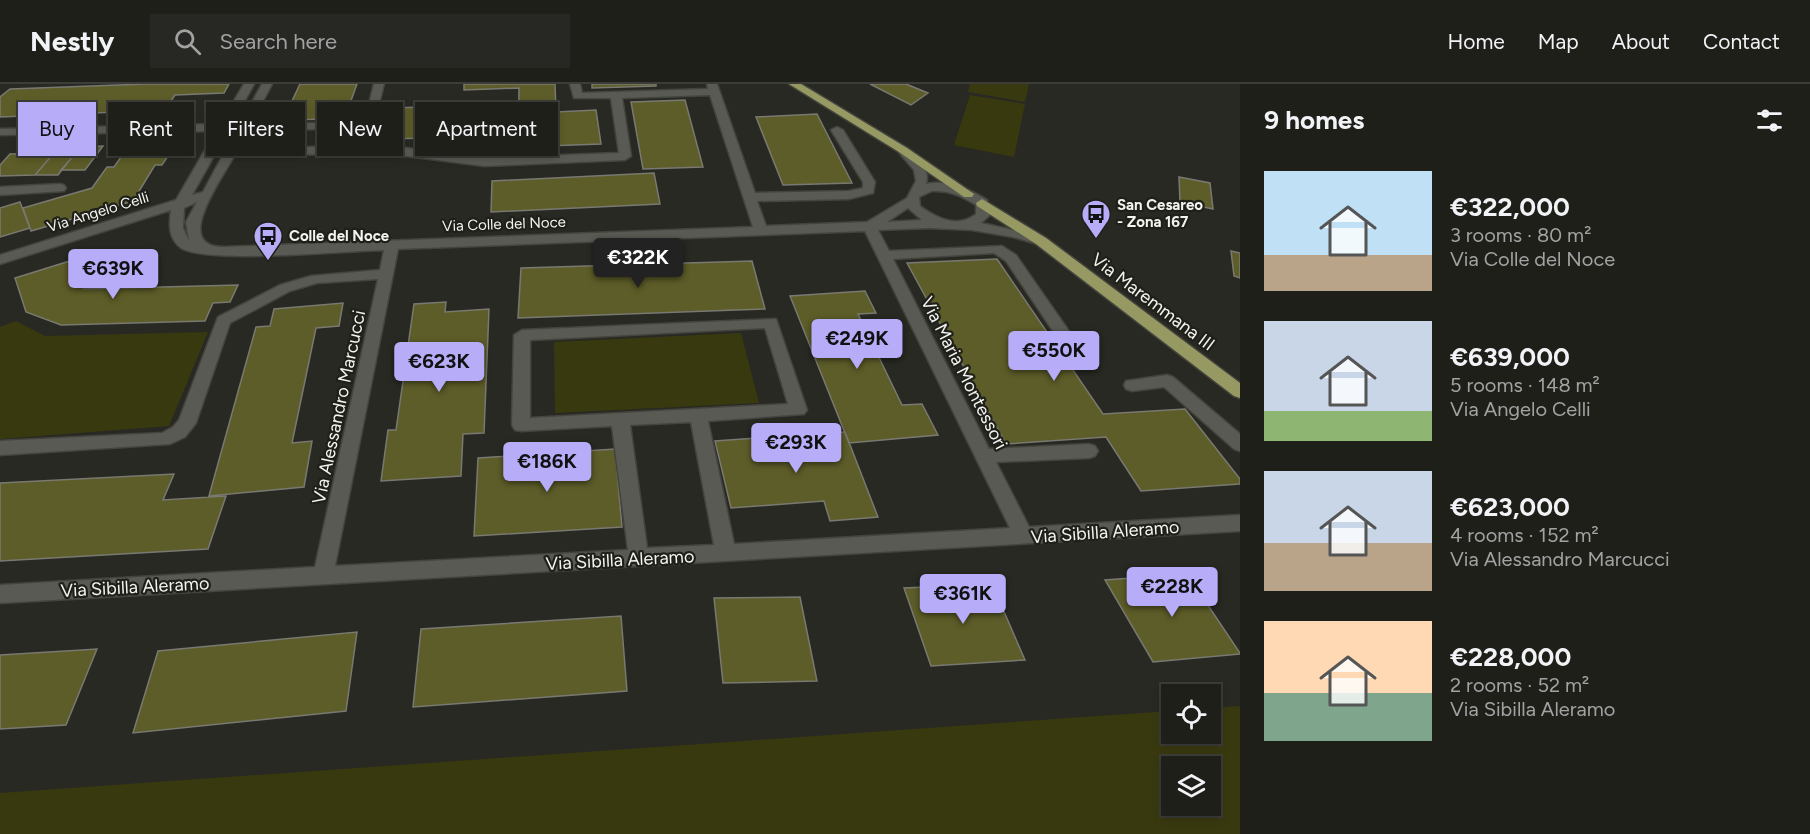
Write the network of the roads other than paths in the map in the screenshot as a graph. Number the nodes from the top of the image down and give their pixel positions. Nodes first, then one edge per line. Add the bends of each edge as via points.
1 (249, 84) edge
2 (267, 84) edge
3 (379, 84) edge
4 (575, 84) edge
5 (794, 84) edge
6 (714, 88) edge
7 (616, 94) junction
8 (375, 100) dead end
9 (239, 102) edge
10 (257, 102) edge
11 (206, 128) edge
12 (837, 130) dead end
13 (0, 132) edge
14 (903, 150) junction
15 (305, 151) edge
16 (208, 156) edge
17 (227, 156) edge
18 (60, 188) dead end
19 (1, 191) edge
20 (968, 194) junction
21 (206, 195) junction
22 (750, 197) junction
23 (913, 197) junction
24 (181, 203) junction
25 (982, 203) junction
26 (955, 225) junction
27 (870, 227) junction
28 (761, 231) junction
29 (1041, 242) junction
30 (392, 245) junction
31 (211, 250) junction
32 (884, 255) junction
33 (0, 260) edge
34 (387, 274) junction
35 (1079, 357) dead end
36 (1132, 385) dead end
37 (1240, 392) edge
38 (698, 415) junction
39 (621, 419) junction
40 (1240, 444) edge
41 (0, 448) edge
42 (1089, 451) dead end
43 (984, 456) junction
44 (1240, 523) edge
45 (1024, 537) junction
46 (726, 554) junction
47 (639, 559) junction
48 (323, 576) junction
49 (0, 594) edge

1 - 9 street, Via Colle del Noce
2 - 10 street
3 - 8 street
4 - 7 street via 578,96
5 - 14 main road
6 - 7 street
6 - 22 street
7 - 15 street via 625,156 484,162 383,149
11 - 13 street
12 - 22 street via 869,182 869,190 849,195
14 - 20 main road
14 - 23 street via 920,169 922,181
16 - 24 street, Via Colle del Noce
17 - 21 street
18 - 19 street
20 - 23 street via 942,187 926,188
20 - 25 street
21 - 24 street, Via Angelo Celli
21 - 31 street via 191,230 197,243
22 - 28 street
23 - 26 street, Via Colle del Noce via 914,207 922,215
23 - 27 street
24 - 31 street, Via Colle del Noce via 176,229 182,241 190,248
24 - 33 street, Via Angelo Celli
25 - 26 street via 983,215 978,220
25 - 29 main road, Via Maremmana III
26 - 27 street, Via Colle del Noce
26 - 29 street, Via Colle del Noce via 1019,234
27 - 28 street, Via Colle del Noce
27 - 32 street, Via Maria Montessori
28 - 30 street, Via Colle del Noce
29 - 37 main road, Via Maremmana III
30 - 31 street, Via Colle del Noce
30 - 34 street, Via Alessandro Marcucci
32 - 35 street via 1003,251
32 - 43 street, Via Maria Montessori
34 - 41 street via 316,279 285,288 223,320 187,423 164,439
34 - 48 street, Via Alessandro Marcucci
36 - 40 street via 1167,381
38 - 39 street
38 - 39 street via 798,410 771,322 522,335 521,425
38 - 46 street
39 - 47 street
42 - 43 street
43 - 45 street, Via Maria Montessori
44 - 45 street, Via Sibilla Aleramo
45 - 46 street, Via Sibilla Aleramo
46 - 47 street, Via Sibilla Aleramo
47 - 48 street, Via Sibilla Aleramo
48 - 49 street, Via Sibilla Aleramo

